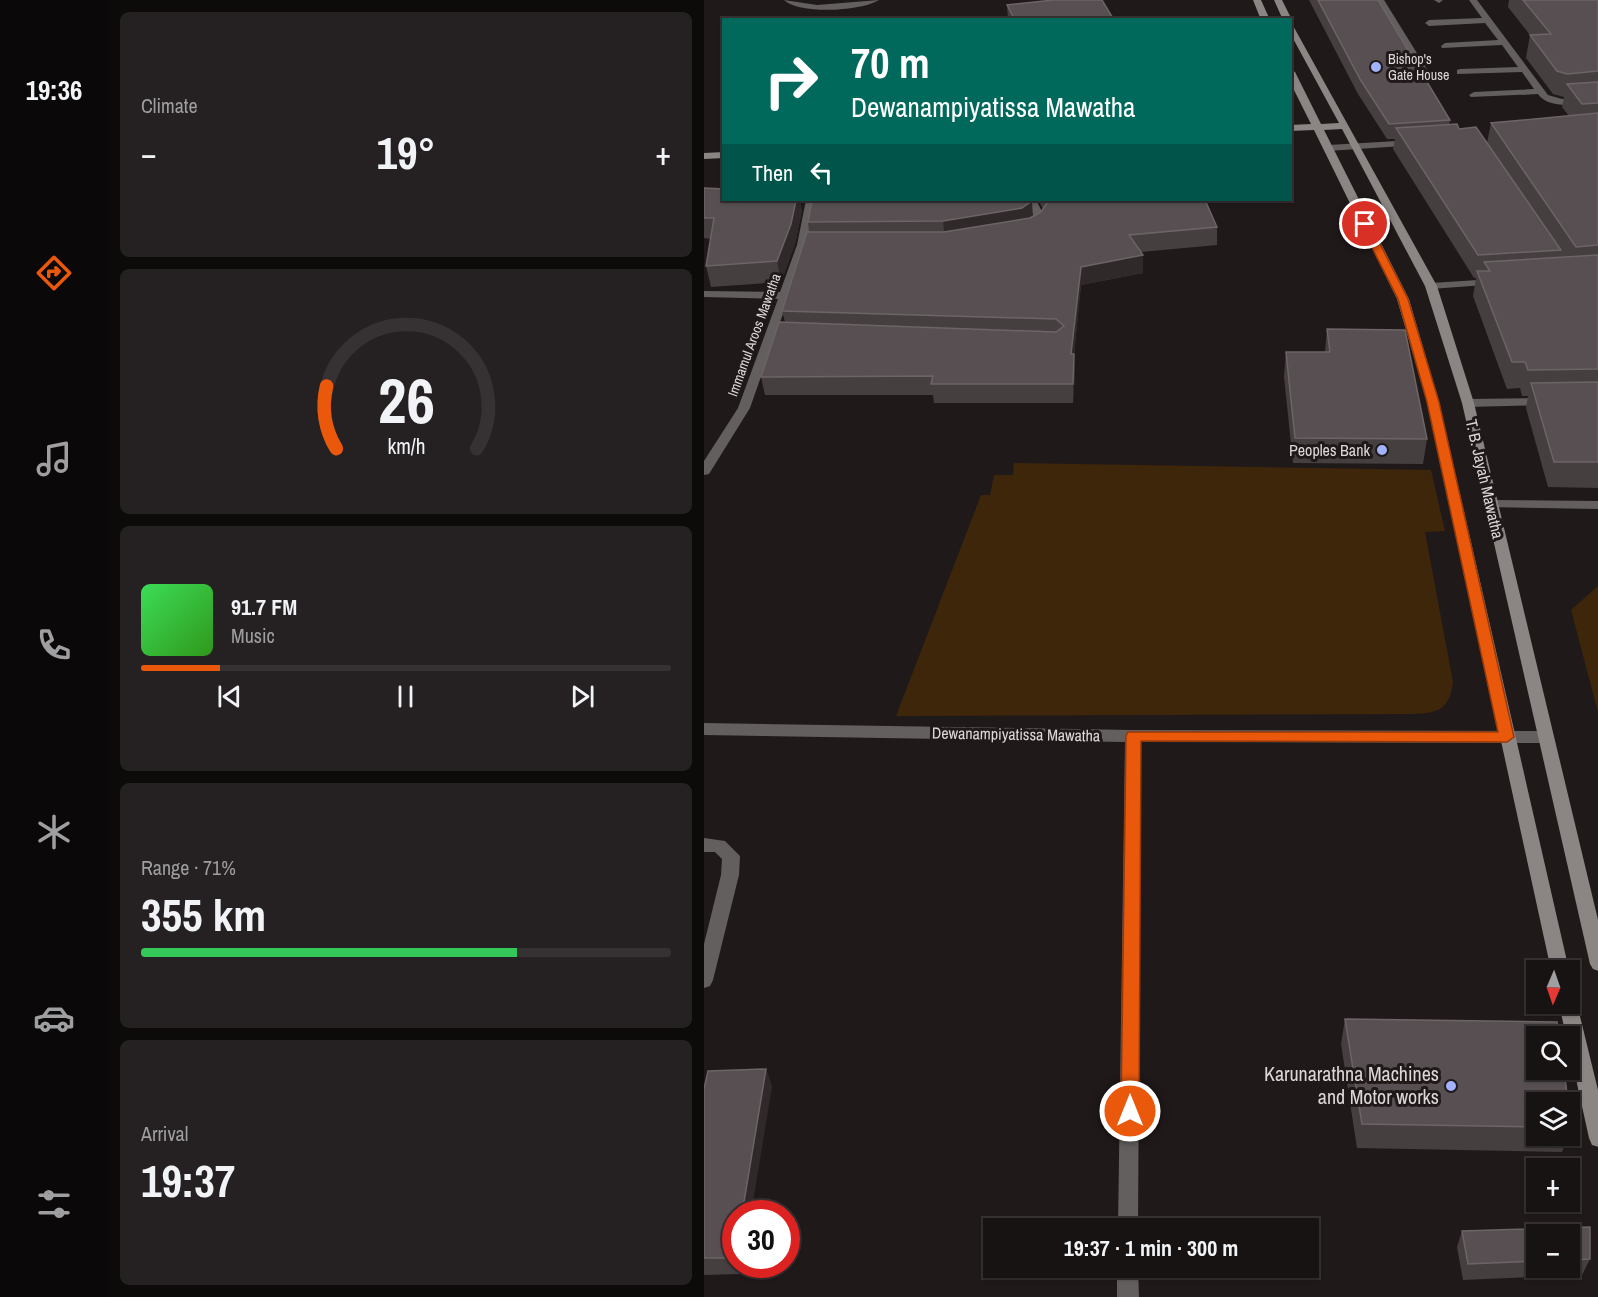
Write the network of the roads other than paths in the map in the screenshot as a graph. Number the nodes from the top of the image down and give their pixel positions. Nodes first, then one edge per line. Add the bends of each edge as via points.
1 (788, 0) edge
2 (875, 0) edge
3 (1257, 0) edge
4 (1278, 0) edge
5 (1379, 0) edge
6 (1473, 0) edge
7 (1265, 18) edge
8 (1287, 18) edge
9 (1487, 20) junction
10 (1429, 23) dead end
11 (1292, 28) edge
12 (1505, 42) junction
13 (1445, 46) dead end
14 (1524, 69) junction
15 (1460, 72) dead end
16 (1292, 76) edge
17 (1428, 79) edge
18 (1540, 91) junction
19 (1474, 95) dead end
20 (1598, 99) edge
21 (1345, 126) junction
22 (1318, 127) junction
23 (1292, 128) edge
24 (1428, 142) edge
25 (1356, 146) junction
26 (1328, 148) junction
27 (722, 155) edge
28 (704, 156) edge
29 (811, 201) edge
30 (1032, 201) edge
31 (1017, 233) edge
32 (1510, 281) edge
33 (1431, 286) junction
34 (704, 294) edge
35 (785, 296) junction
36 (1563, 401) edge
37 (1468, 403) junction
38 (704, 471) edge
39 (1490, 504) junction
40 (1598, 505) edge
41 (704, 729) edge
42 (1133, 736) junction
43 (1507, 737) junction
44 (1544, 737) junction
45 (704, 845) edge
46 (1558, 960) edge
47 (1598, 964) edge
48 (704, 980) edge
49 (1570, 1014) edge
50 (1598, 1138) edge
51 (1128, 1218) edge
52 (1128, 1278) edge
53 (1128, 1297) edge

1 - 2 street via 794,6 816,8
3 - 7 main road
4 - 8 main road
5 - 17 street
6 - 9 street
9 - 10 street
9 - 12 street
11 - 21 main road, T. B. Jayah Mawatha
12 - 13 street
12 - 14 street
14 - 15 street
14 - 18 street
16 - 22 main road, T. B. Jayah Mawatha
18 - 19 street
18 - 20 street via 1545,98 1556,101
21 - 22 main road
21 - 25 main road, T. B. Jayah Mawatha
22 - 23 main road
22 - 26 main road, T. B. Jayah Mawatha
24 - 25 street
25 - 26 street
25 - 33 main road, T. B. Jayah Mawatha
26 - 43 main road, T. B. Jayah Mawatha via 1403,299 1433,402
27 - 28 main road
29 - 35 street, Immamul Aroos Mawatha via 807,245
30 - 31 street via 1041,219 1037,226
32 - 33 street
33 - 37 main road, T. B. Jayah Mawatha
34 - 35 street
35 - 38 street, Immamul Aroos Mawatha via 778,334 744,408
36 - 37 street
37 - 39 main road, T. B. Jayah Mawatha
39 - 40 street
39 - 44 main road, T. B. Jayah Mawatha
41 - 42 street, Dewanampiyatissa Mawatha
42 - 43 street, Dewanampiyatissa Mawatha
42 - 51 street
43 - 44 street, Dewanampiyatissa Mawatha
43 - 46 main road, T. B. Jayah Mawatha
44 - 47 main road, T. B. Jayah Mawatha
45 - 48 street via 719,846 731,856 731,875
49 - 50 main road
52 - 53 street

